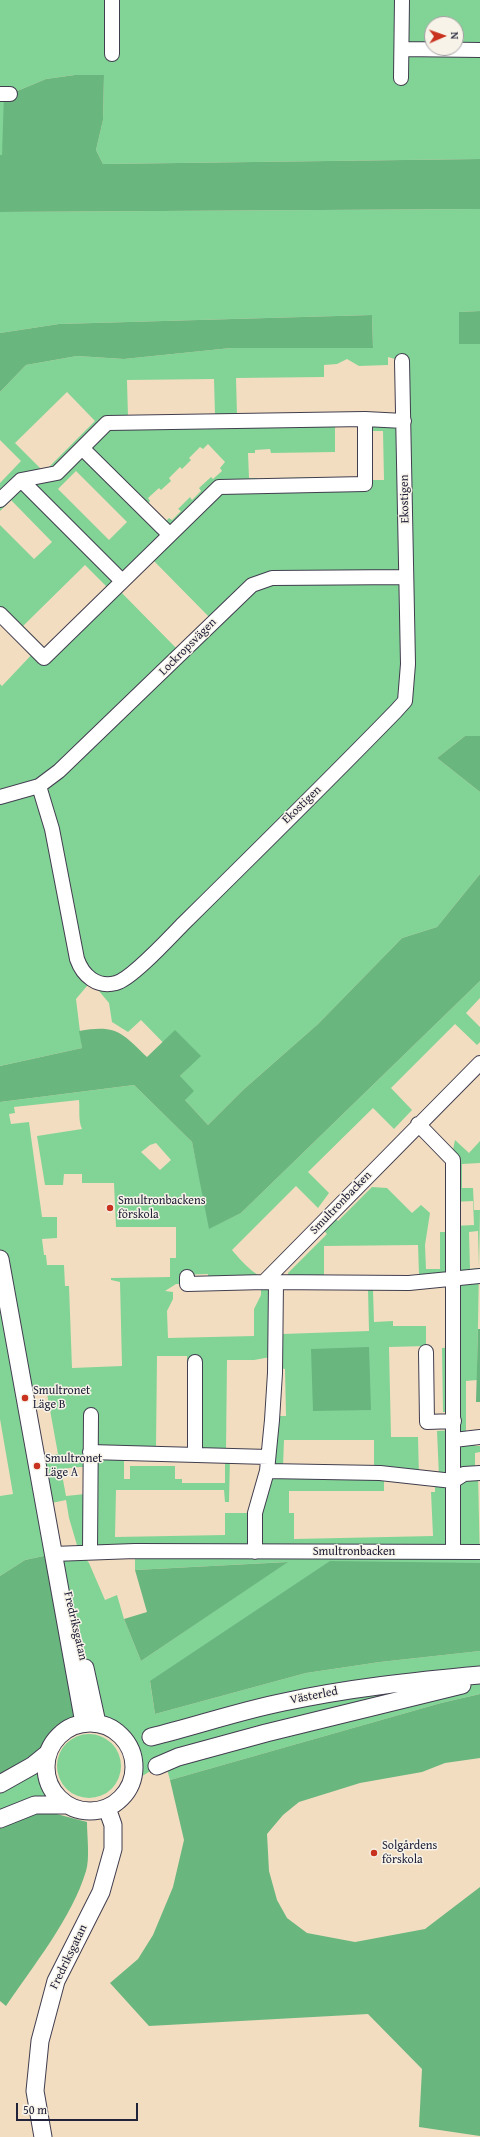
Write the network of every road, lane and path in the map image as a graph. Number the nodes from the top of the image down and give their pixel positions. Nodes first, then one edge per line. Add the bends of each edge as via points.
1 (112, 0) edge
2 (402, 0) edge
3 (402, 49) junction
4 (480, 50) edge
5 (112, 54) dead end
6 (401, 78) dead end
7 (402, 361) dead end
8 (365, 419) junction
9 (404, 421) junction
10 (82, 448) junction
11 (21, 480) junction
12 (0, 500) edge
13 (169, 534) junction
14 (406, 577) junction
15 (122, 581) junction
16 (0, 614) edge
17 (39, 786) junction
18 (0, 797) edge
19 (480, 1062) edge
20 (418, 1124) junction
21 (0, 1259) edge
22 (480, 1276) edge
23 (187, 1277) dead end
24 (453, 1279) junction
25 (270, 1282) junction
26 (426, 1352) dead end
27 (195, 1362) dead end
28 (91, 1415) dead end
29 (454, 1421) junction
30 (480, 1437) edge
31 (454, 1440) junction
32 (90, 1452) junction
33 (195, 1455) junction
34 (268, 1464) junction
35 (480, 1473) edge
36 (453, 1481) junction
37 (90, 1551) junction
38 (255, 1552) junction
39 (453, 1552) junction
40 (480, 1552) edge
41 (53, 1554) junction
42 (480, 1675) edge
43 (480, 1680) edge
44 (90, 1723) junction
45 (123, 1736) junction
46 (48, 1753) junction
47 (131, 1783) junction
48 (0, 1784) edge
49 (67, 1805) junction
50 (103, 1809) junction
51 (0, 1819) edge
52 (43, 2137) edge

1 - 5 street
2 - 3 street
3 - 4 street
3 - 6 street
7 - 9 street, Ekostigen
8 - 9 street
8 - 10 street via 106,423
8 - 13 street via 365,484 219,486
9 - 14 street, Ekostigen
10 - 11 street via 57,473
10 - 13 street
11 - 12 street
11 - 15 street
13 - 15 street
14 - 17 street, Lockropsvägen via 272,578 252,585 68,764
14 - 17 street, Ekostigen via 408,682 405,701 178,929 130,975 117,983 104,984 86,976 76,959 52,829
15 - 16 street via 44,658
17 - 18 street, Lockropsvägen
19 - 20 street, Smultronbacken
20 - 24 street via 453,1160
20 - 25 street, Smultronbacken
21 - 41 street, Fredriksgatan
22 - 24 street
23 - 25 street via 187,1284
24 - 25 street via 409,1283
24 - 29 street
25 - 34 street via 275,1373
26 - 29 street via 426,1422
27 - 33 street
28 - 32 street
29 - 31 street
30 - 31 street
31 - 36 street
32 - 33 street
32 - 37 street
33 - 34 street
34 - 36 street
34 - 38 street via 255,1513
35 - 36 street via 464,1474
36 - 39 street
37 - 38 street, Smultronbacken
37 - 41 street, Smultronbacken
38 - 39 street, Smultronbacken
39 - 40 street, Smultronbacken
41 - 44 street, Fredriksgatan via 70,1601
42 - 45 street, Västerled via 378,1685 223,1716 149,1737
43 - 47 street, Västerled via 178,1757 155,1767
44 - 45 street via 107,1725
44 - 46 street via 72,1726 61,1733
45 - 47 street via 133,1754 135,1765
46 - 48 street via 32,1766
46 - 49 street via 46,1768 49,1783 56,1795
47 - 50 street via 124,1796
49 - 50 street via 88,1811
49 - 51 street via 35,1805
50 - 52 street, Fredriksgatan via 113,1825 113,1849 106,1875 98,1898 56,1981 40,2041 35,2091

